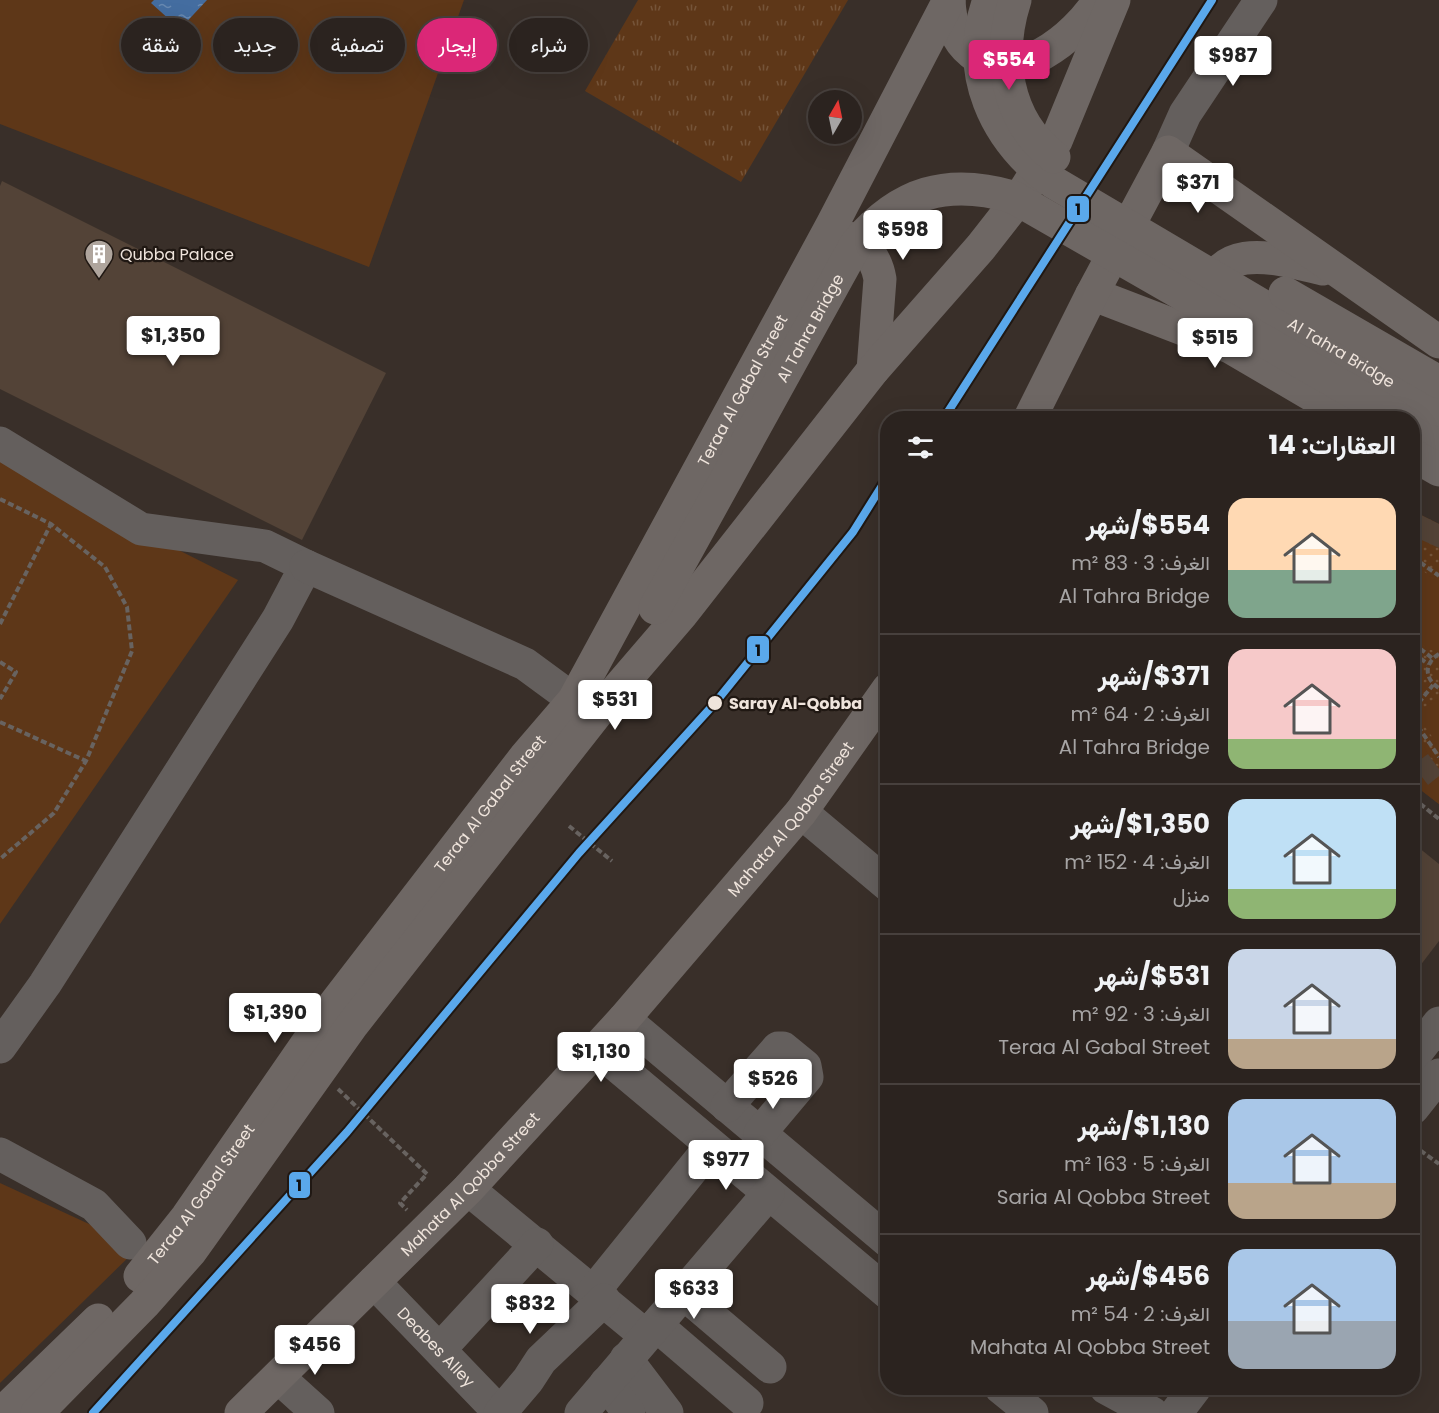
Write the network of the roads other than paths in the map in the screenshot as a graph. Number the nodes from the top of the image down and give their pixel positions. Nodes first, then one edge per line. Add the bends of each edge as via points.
1 (949, 0) edge
2 (988, 0) edge
3 (1015, 0) edge
4 (1099, 0) edge
5 (1114, 0) edge
6 (1261, 0) edge
7 (1168, 152) junction
8 (823, 241) junction
9 (1340, 273) junction
10 (1092, 294) junction
11 (1439, 342) edge
12 (1230, 347) junction
13 (873, 369) junction
14 (1439, 382) edge
15 (1439, 410) edge
16 (1034, 411) edge
17 (1339, 411) edge
18 (1386, 411) edge
19 (1420, 432) edge
20 (0, 443) edge
21 (1439, 443) edge
22 (1420, 459) edge
23 (1439, 470) edge
24 (306, 566) junction
25 (655, 608) joint
26 (880, 700) edge
27 (585, 707) junction
28 (801, 812) junction
29 (880, 878) edge
30 (624, 1019) junction
31 (1439, 1023) edge
32 (0, 1047) edge
33 (1420, 1048) edge
34 (597, 1049) junction
35 (1439, 1075) edge
36 (1420, 1099) edge
37 (727, 1106) junction
38 (760, 1133) junction
39 (711, 1146) junction
40 (0, 1154) edge
41 (468, 1189) junction
42 (768, 1194) junction
43 (880, 1234) edge
44 (130, 1243) dead end
45 (537, 1244) junction
46 (374, 1282) junction
47 (880, 1286) edge
48 (683, 1293) junction
49 (599, 1295) junction
50 (440, 1349) junction
51 (634, 1351) junction
52 (770, 1367) dead end
53 (278, 1377) junction
54 (1010, 1395) edge
55 (1098, 1395) edge
56 (1123, 1395) edge
57 (1190, 1395) edge
58 (747, 1403) dead end
59 (1148, 1405) edge
60 (584, 1412) edge
61 (2, 1413) edge
62 (38, 1413) edge
63 (242, 1413) edge
64 (318, 1413) edge
65 (500, 1413) edge
66 (629, 1413) edge
67 (668, 1413) edge
68 (1032, 1413) edge
69 (1094, 1413) edge
70 (1176, 1413) edge

1 - 4 main road via 955,33 964,47 994,64 1011,66 1052,47
1 - 8 main road, Teraa Al Gabal Street
2 - 15 main road, Al Tahra Bridge, bridge via 981,34 983,83 1001,129 1033,168
3 - 14 main road, Al Tahra Bridge, bridge via 1004,52 1007,80 1024,122 1047,151 1069,168
5 - 13 main road, Teraa Al Gabal Street via 1056,141 1027,187 981,247
6 - 7 street via 1185,114
7 - 9 main road
7 - 10 main road
8 - 13 main road via 849,238 861,244 878,266
8 - 27 main road, Teraa Al Gabal Street
9 - 11 main road
9 - 12 main road via 1260,256 1238,259 1224,268 1212,287 1207,309 1218,337
10 - 12 main road
10 - 16 main road
12 - 17 main road
13 - 27 main road, Teraa Al Gabal Street via 681,615
18 - 25 main road, Al Tahra Bridge, bridge via 1013,196 972,188 939,190 892,209 856,244
19 - 21 main road
20 - 24 street via 141,529 265,546
22 - 23 main road
24 - 27 street via 525,664
24 - 32 street via 272,629 45,984
25 - 27 main road, Teraa Al Gabal Street
26 - 28 main road, Mahata Al Qobba Street
27 - 61 main road, Teraa Al Gabal Street via 525,757 333,1006 157,1256 124,1294
27 - 62 main road, Teraa Al Gabal Street via 191,1251
28 - 29 street
28 - 30 main road, Mahata Al Qobba Street
30 - 34 main road, Mahata Al Qobba Street
30 - 37 street
31 - 33 street
34 - 39 street
34 - 41 main road, Mahata Al Qobba Street
35 - 36 street
37 - 38 street
37 - 38 street via 773,1052 783,1048 788,1051 805,1065 807,1077
38 - 43 street
39 - 42 street
39 - 49 street
40 - 44 street via 94,1205
41 - 45 street
41 - 46 main road, Mahata Al Qobba Street
42 - 47 street
42 - 48 street
45 - 49 street
45 - 50 street
46 - 50 street, Deabes Alley
46 - 53 main road, Mahata Al Qobba Street
48 - 51 street
48 - 52 street
49 - 51 street
49 - 65 street
50 - 65 street, Deabes Alley
51 - 58 street
51 - 60 street
51 - 66 street
51 - 67 street
53 - 63 main road, Mahata Al Qobba Street
53 - 64 street
54 - 68 street
55 - 69 street
56 - 59 street
57 - 70 street

